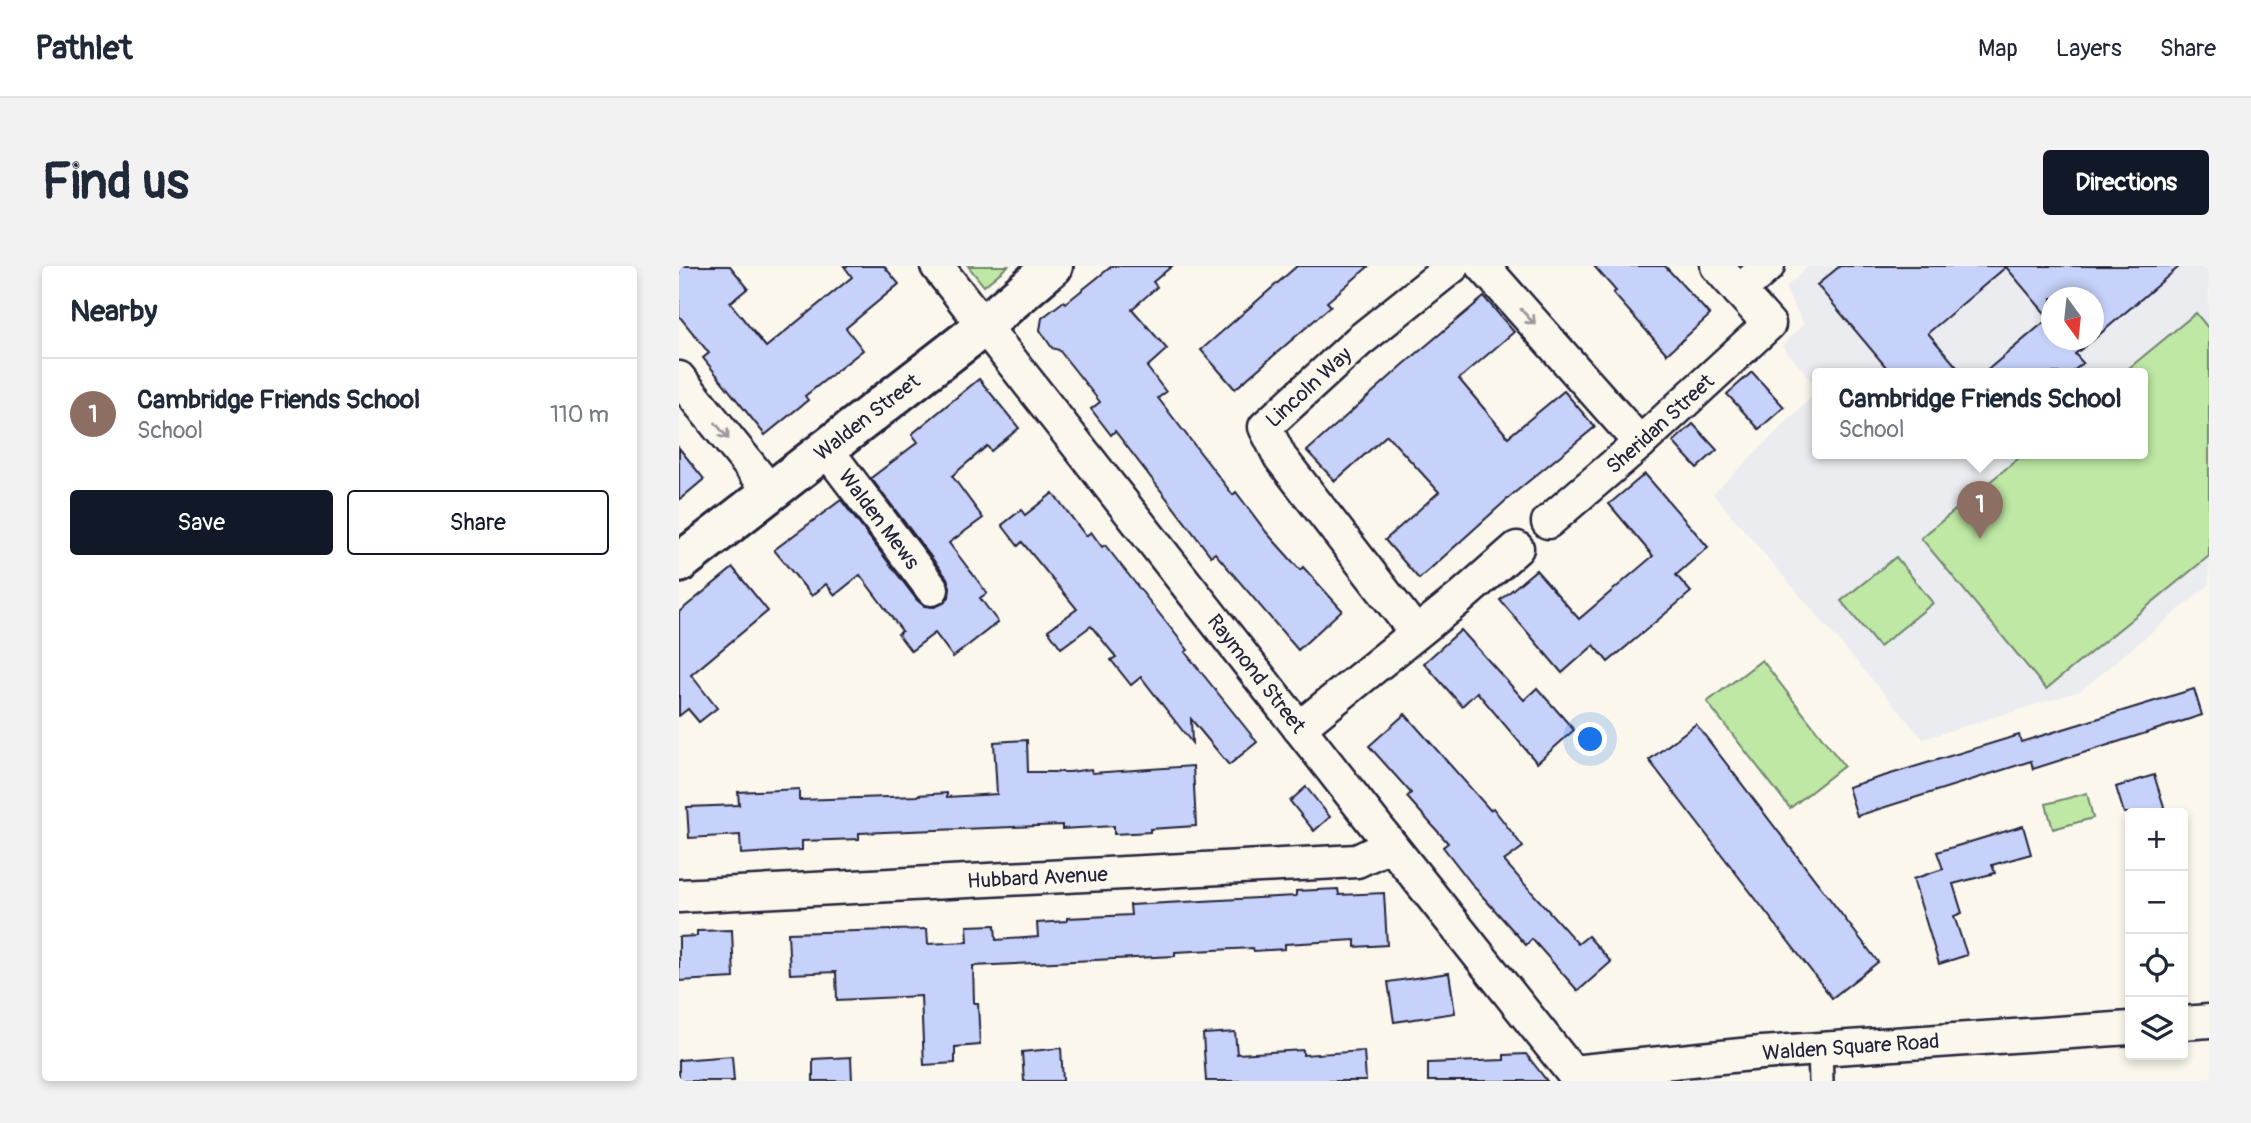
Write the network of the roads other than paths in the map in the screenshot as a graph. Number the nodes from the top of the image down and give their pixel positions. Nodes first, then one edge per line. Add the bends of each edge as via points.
1 (937, 266) edge
2 (1053, 266) edge
3 (1453, 266) edge
4 (1483, 266) edge
5 (1717, 266) edge
6 (1768, 266) edge
7 (1739, 291) junction
8 (985, 325) junction
9 (679, 378) edge
10 (1640, 443) junction
11 (826, 449) junction
12 (771, 492) junction
13 (1548, 522) dead end
14 (1517, 548) dead end
15 (679, 563) edge
16 (932, 589) dead end
17 (1416, 633) junction
18 (1299, 728) junction
19 (1391, 845) junction
20 (679, 896) edge
21 (2209, 1021) edge
22 (2188, 1023) edge
23 (2125, 1028) edge
24 (1820, 1049) junction
25 (1575, 1076) edge
26 (1821, 1081) edge

1 - 8 street, Raymond Street
2 - 8 street, Walden Street
3 - 17 street, Lincoln Way via 1359,341 1265,427 1280,457
4 -> 10 street
5 - 7 street
6 - 7 street
7 - 10 street, Sheridan Street via 1769,324
8 - 11 street, Walden Street
8 - 18 street, Raymond Street
9 -> 12 street
10 - 13 street, Sheridan Street
11 - 12 street, Walden Street
11 - 16 street, Walden Mews
12 - 15 street, Walden Street
14 - 17 street
17 - 18 street
18 - 19 street, Raymond Street
19 - 20 street, Hubbard Avenue via 1357,861
19 - 25 street, Raymond Street
21 - 22 street
23 - 24 street, Walden Square Road
24 - 25 street, Walden Square Road
24 - 26 street

